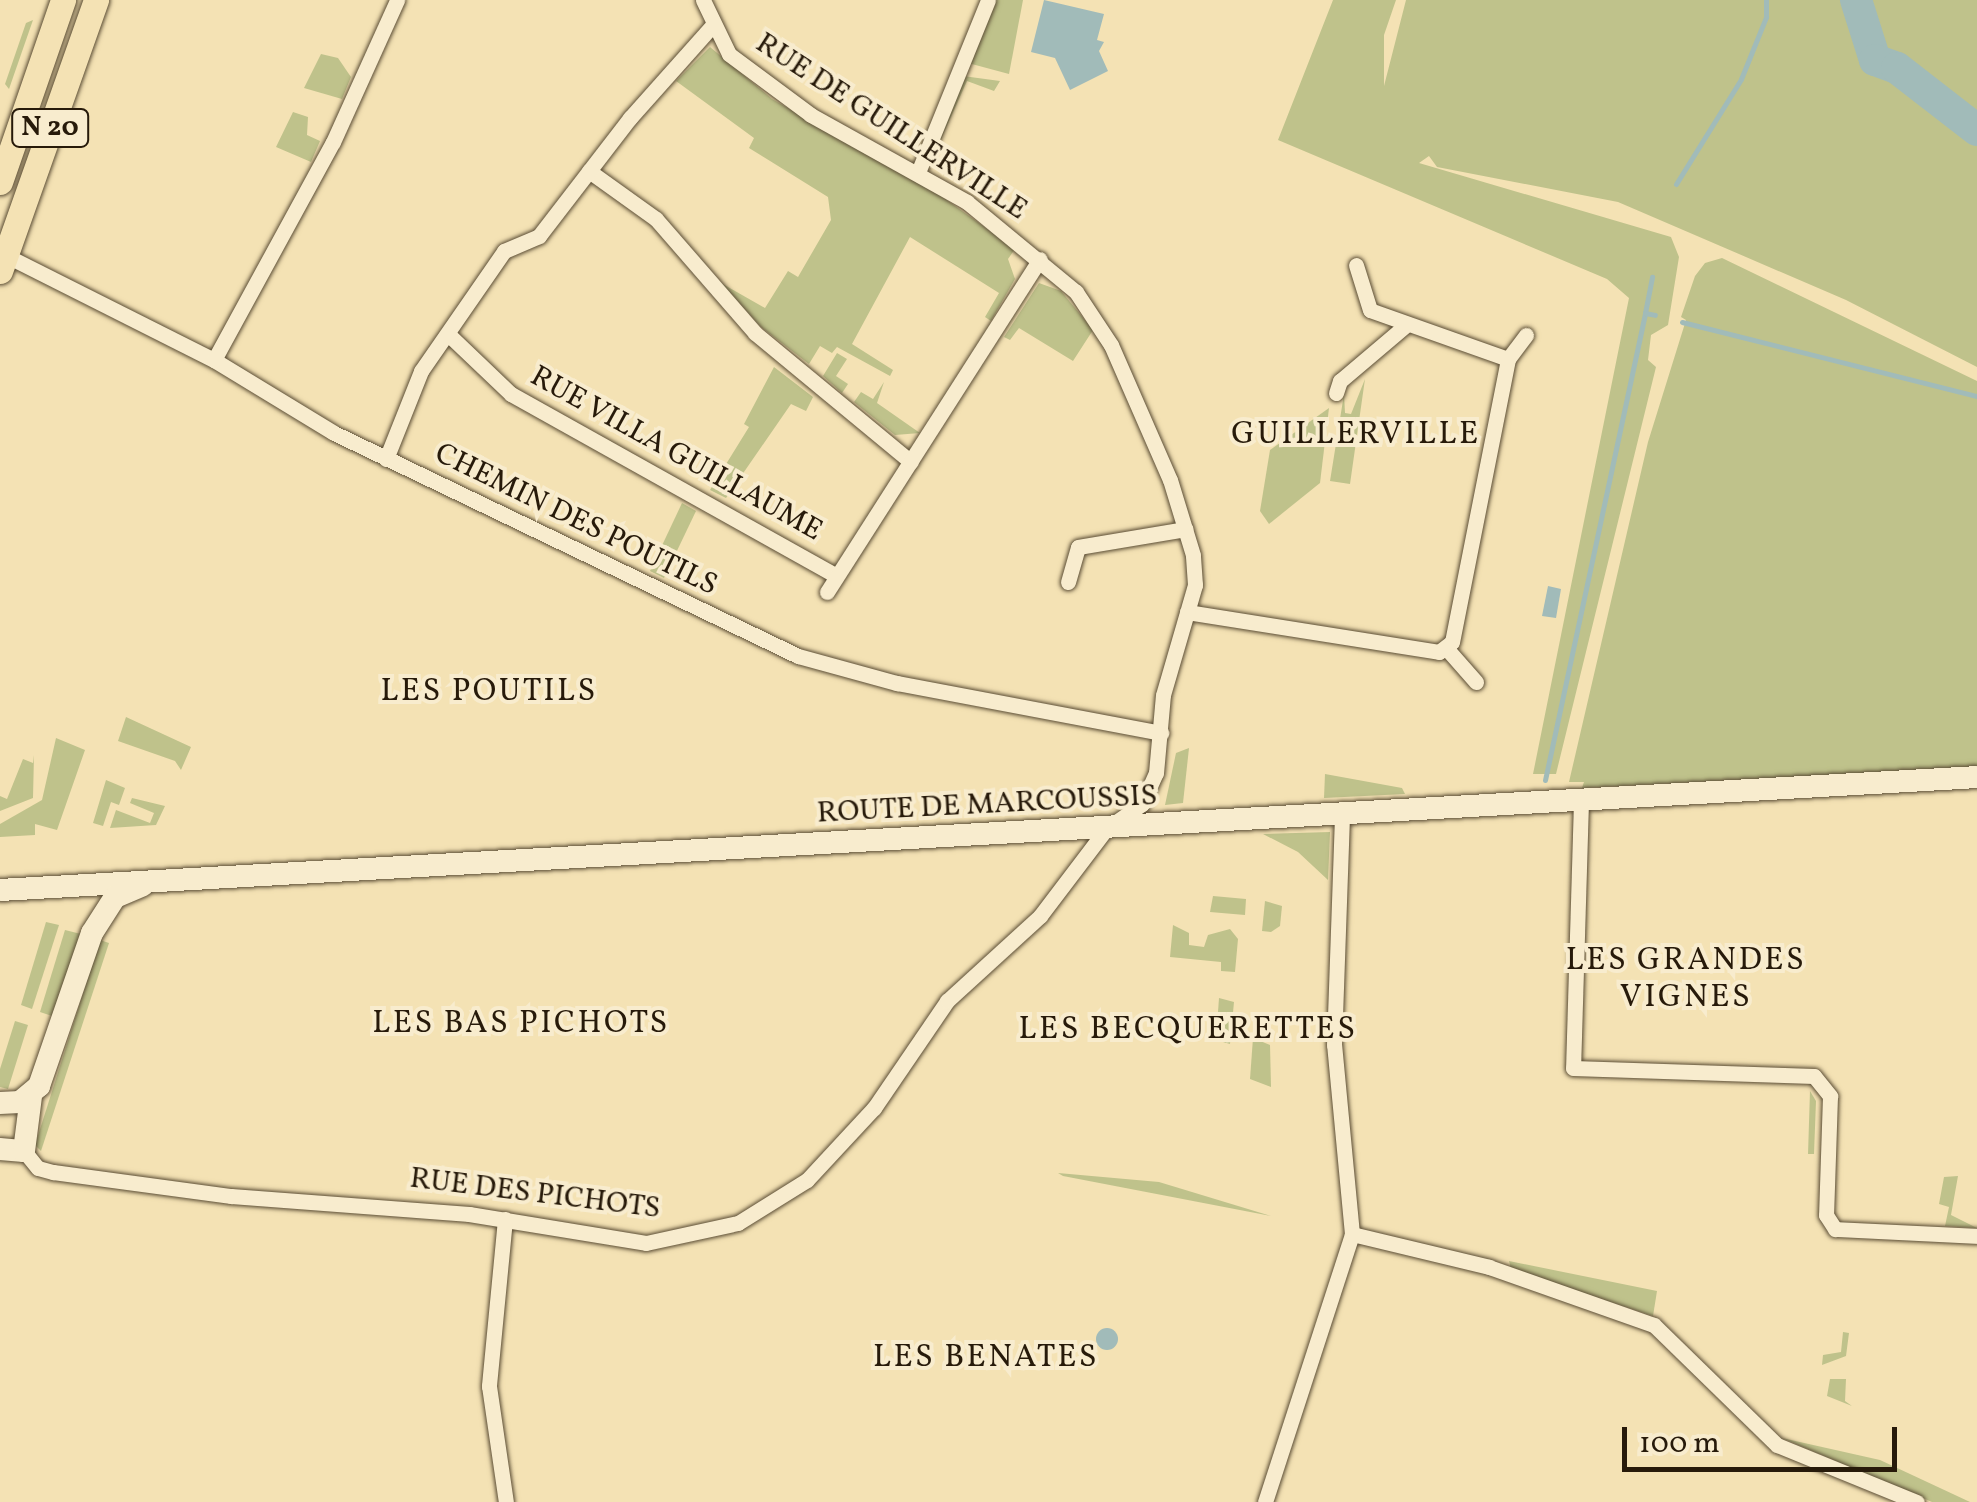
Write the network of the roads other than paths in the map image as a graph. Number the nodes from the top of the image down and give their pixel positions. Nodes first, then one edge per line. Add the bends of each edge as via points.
1 (63, 0) edge
2 (96, 0) edge
3 (397, 0) edge
4 (702, 0) edge
5 (988, 0) edge
6 (711, 27) junction
7 (919, 170) junction
8 (589, 171) junction
9 (0, 182) edge
10 (1040, 259) junction
11 (3, 263) edge
12 (1356, 265) dead end
13 (1406, 325) junction
14 (449, 335) junction
15 (1526, 335) dead end
16 (1508, 358) junction
17 (214, 360) junction
18 (1336, 393) dead end
19 (386, 458) junction
20 (912, 462) junction
21 (1185, 530) junction
22 (836, 576) junction
23 (1068, 582) dead end
24 (827, 592) dead end
25 (1187, 612) junction
26 (1447, 648) junction
27 (1476, 682) dead end
28 (1161, 732) junction
29 (1977, 777) edge
30 (1581, 801) junction
31 (1342, 816) junction
32 (1106, 829) junction
33 (154, 882) junction
34 (6, 890) edge
35 (92, 932) junction
36 (31, 1096) junction
37 (0, 1104) edge
38 (0, 1149) edge
39 (24, 1151) junction
40 (505, 1219) junction
41 (1352, 1234) junction
42 (1977, 1236) edge
43 (506, 1502) edge
44 (1264, 1502) edge
45 (1917, 1502) edge

1 - 9 main road, N 20
2 - 11 main road, N 20
3 - 17 street via 333,142
4 - 6 street, RUE DE GUILLERVILLE
5 - 7 street
6 - 7 street, RUE DE GUILLERVILLE via 728,54 811,115
6 - 8 street
7 - 10 street, RUE DE GUILLERVILLE
8 - 14 street via 539,236 504,251
8 - 20 street via 656,219 755,333
10 - 20 street, RUE VILLA GUILLAUME
10 - 21 street, RUE DE GUILLERVILLE via 1076,292 1111,345
11 - 17 street, CHEMIN DES POUTILS
12 - 13 street via 1370,310
13 - 16 street
13 - 18 street via 1340,381
14 - 19 street via 421,371
14 - 22 street, RUE VILLA GUILLAUME via 511,394
15 - 16 street
16 - 26 street
17 - 19 street, CHEMIN DES POUTILS
19 - 28 street, CHEMIN DES POUTILS via 798,656 898,683
20 - 22 street, RUE VILLA GUILLAUME
21 - 23 street via 1078,547
21 - 25 street, RUE DE GUILLERVILLE via 1195,585
22 - 24 street, RUE VILLA GUILLAUME
25 - 26 street
25 - 28 street, RUE DE GUILLERVILLE via 1163,695
26 - 27 street
28 - 32 street, RUE DE GUILLERVILLE via 1156,773 1142,804
29 - 30 main road, ROUTE DE MARCOUSSIS
30 - 31 main road, ROUTE DE MARCOUSSIS
30 - 42 street via 1573,1068 1814,1076 1830,1096 1826,1216 1835,1229
31 - 32 main road, ROUTE DE MARCOUSSIS
31 - 41 street via 1334,1045
32 - 33 main road, ROUTE DE MARCOUSSIS
32 - 40 street, RUE DES PICHOTS via 1052,903 947,1002 874,1108 807,1180 774,1204 738,1223 646,1243
33 - 34 main road, ROUTE DE MARCOUSSIS
33 - 35 main road via 116,897
34 - 35 main road via 73,894 87,907
35 - 36 main road via 44,1078
36 - 37 main road
36 - 39 main road
38 - 39 main road
39 - 40 street, RUE DES PICHOTS via 38,1168 88,1177
40 - 43 street via 490,1386
41 - 44 street
41 - 45 street via 1489,1268 1654,1325 1777,1445

